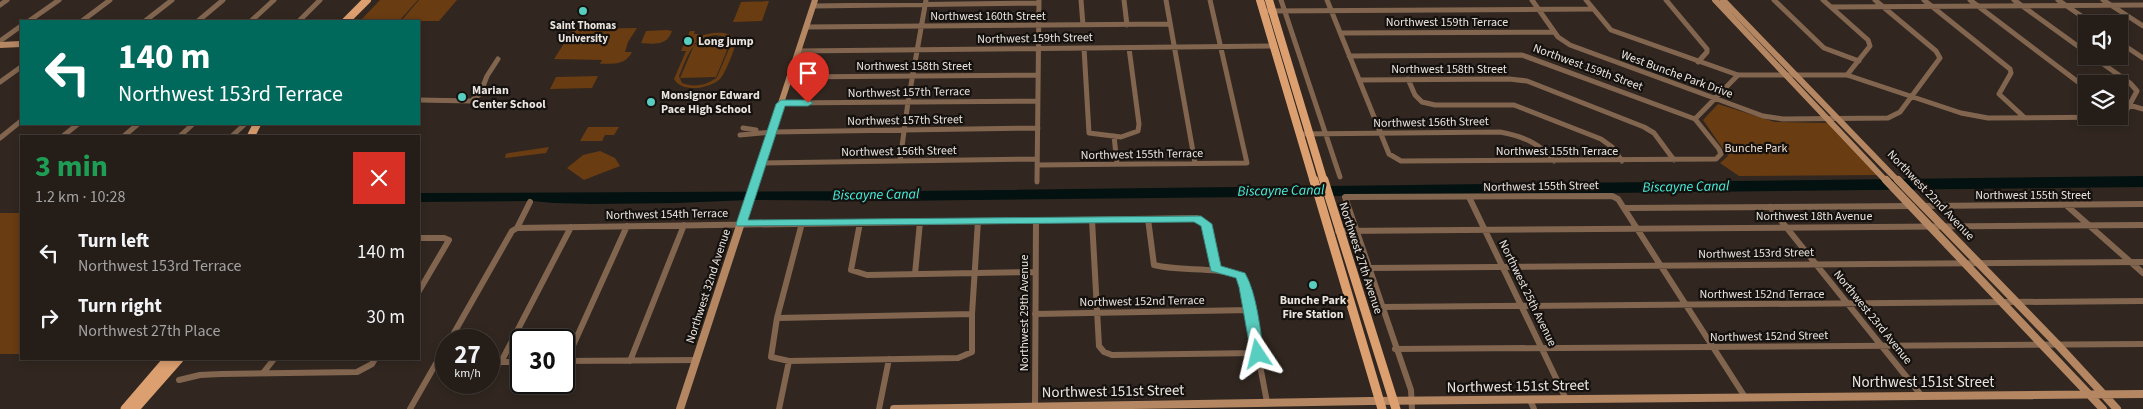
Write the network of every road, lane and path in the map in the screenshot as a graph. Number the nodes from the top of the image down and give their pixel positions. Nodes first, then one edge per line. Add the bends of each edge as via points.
1 (7, 0) edge
2 (59, 0) edge
3 (110, 0) edge
4 (172, 0) edge
5 (223, 0) edge
6 (274, 0) edge
7 (320, 0) edge
8 (367, 0) edge
9 (1081, 0) edge
10 (1124, 0) edge
11 (1166, 0) edge
12 (1210, 0) edge
13 (1260, 0) edge
14 (1269, 0) edge
15 (1281, 0) edge
16 (1327, 0) edge
17 (1532, 0) edge
18 (1586, 0) edge
19 (1666, 0) edge
20 (1715, 0) edge
21 (1723, 0) edge
22 (1774, 0) edge
23 (1823, 0) edge
24 (1875, 0) edge
25 (1924, 0) edge
26 (1970, 0) edge
27 (2014, 0) edge
28 (2058, 0) edge
29 (2103, 0) edge
30 (926, 2) edge
31 (1038, 2) edge
32 (814, 3) edge
33 (0, 5) edge
34 (2066, 5) junction
35 (2110, 5) junction
36 (2143, 5) edge
37 (1932, 6) junction
38 (1978, 6) junction
39 (2022, 6) junction
40 (1831, 7) junction
41 (1884, 7) junction
42 (1538, 9) junction
43 (1592, 9) junction
44 (1263, 11) junction
45 (1272, 11) junction
46 (1285, 11) junction
47 (1331, 11) junction
48 (2080, 15) edge
49 (30, 20) edge
50 (83, 20) edge
51 (146, 20) edge
52 (199, 20) edge
53 (252, 20) edge
54 (300, 20) edge
55 (347, 20) edge
56 (1170, 24) junction
57 (1038, 25) junction
58 (1127, 25) junction
59 (923, 26) junction
60 (1083, 26) junction
61 (2143, 26) edge
62 (20, 27) edge
63 (806, 28) junction
64 (1554, 32) junction
65 (1340, 33) junction
66 (0, 43) edge
67 (20, 44) edge
68 (1221, 46) junction
69 (1273, 46) junction
70 (2078, 46) edge
71 (1174, 47) junction
72 (1084, 48) junction
73 (1129, 48) junction
74 (2128, 48) edge
75 (1038, 49) junction
76 (918, 50) junction
77 (798, 51) junction
78 (1349, 56) junction
79 (2143, 58) edge
80 (498, 59) dead end
81 (1859, 60) junction
82 (1698, 62) junction
83 (2104, 65) edge
84 (20, 67) edge
85 (1289, 70) junction
86 (1038, 75) junction
87 (1787, 75) junction
88 (1796, 75) junction
89 (1847, 75) junction
90 (913, 76) junction
91 (1738, 76) junction
92 (789, 77) junction
93 (1359, 80) junction
94 (1408, 80) junction
95 (0, 82) edge
96 (2078, 82) edge
97 (1911, 96) junction
98 (1715, 98) junction
99 (420, 100) edge
100 (1038, 101) junction
101 (908, 102) junction
102 (781, 104) junction
103 (2130, 106) junction
104 (2143, 110) edge
105 (1829, 118) junction
106 (1838, 118) junction
107 (2025, 118) junction
108 (1695, 119) junction
109 (20, 122) edge
110 (77, 125) edge
111 (137, 125) edge
112 (192, 125) edge
113 (244, 125) edge
114 (743, 128) dead end
115 (1038, 128) junction
116 (904, 130) junction
117 (772, 132) junction
118 (1380, 133) junction
119 (1299, 134) junction
120 (1308, 134) junction
121 (1325, 134) junction
122 (64, 135) edge
123 (125, 135) edge
124 (181, 135) edge
125 (233, 135) edge
126 (740, 135) dead end
127 (1114, 136) junction
128 (0, 138) edge
129 (1674, 160) junction
130 (900, 161) junction
131 (1554, 161) junction
132 (1622, 161) junction
133 (1037, 162) junction
134 (762, 163) junction
135 (1195, 163) junction
136 (1117, 164) junction
137 (1340, 177) dead end
138 (1037, 182) dead end
139 (1345, 197) joint
140 (1469, 197) junction
141 (530, 202) dead end
142 (2143, 204) edge
143 (2066, 205) junction
144 (1912, 206) junction
145 (1924, 206) junction
146 (1770, 207) junction
147 (1624, 208) junction
148 (1148, 219) junction
149 (1036, 220) junction
150 (1092, 220) junction
151 (978, 221) junction
152 (920, 222) junction
153 (802, 223) junction
154 (860, 223) junction
155 (741, 224) junction
156 (684, 225) junction
157 (2089, 225) junction
158 (2143, 225) edge
159 (571, 226) junction
160 (627, 226) junction
161 (1932, 226) junction
162 (1944, 226) junction
163 (1786, 227) junction
164 (517, 228) junction
165 (1636, 228) junction
166 (1485, 230) junction
167 (1328, 231) junction
168 (1339, 231) junction
169 (1357, 231) junction
170 (420, 238) edge
171 (2130, 262) junction
172 (2143, 262) edge
173 (1815, 263) junction
174 (1967, 263) junction
175 (1979, 263) junction
176 (1661, 266) junction
177 (1216, 268) junction
178 (1369, 268) junction
179 (1503, 268) junction
180 (1035, 272) junction
181 (916, 274) junction
182 (974, 274) junction
183 (2143, 274) edge
184 (420, 289) edge
185 (1347, 293) junction
186 (1359, 293) junction
187 (2004, 302) junction
188 (2017, 302) junction
189 (2143, 302) edge
190 (1521, 305) junction
191 (1686, 305) junction
192 (1848, 305) junction
193 (1382, 307) junction
194 (1250, 310) junction
195 (1097, 312) junction
196 (972, 314) junction
197 (1035, 314) junction
198 (777, 318) junction
199 (456, 329) edge
200 (575, 339) edge
201 (2143, 344) edge
202 (2043, 345) junction
203 (2058, 345) junction
204 (1881, 346) junction
205 (1714, 348) junction
206 (1542, 349) junction
207 (1396, 350) junction
208 (1258, 354) junction
209 (889, 359) junction
210 (167, 360) edge
211 (178, 360) edge
212 (273, 360) edge
213 (697, 360) junction
214 (575, 361) edge
215 (630, 361) junction
216 (790, 361) junction
217 (373, 362) edge
218 (500, 362) joint
219 (510, 362) edge
220 (435, 365) edge
221 (263, 373) junction
222 (179, 380) dead end
223 (2103, 394) junction
224 (2143, 394) edge
225 (1921, 395) junction
226 (2090, 395) junction
227 (1745, 397) junction
228 (1566, 399) junction
229 (1530, 400) junction
230 (1268, 402) junction
231 (1381, 405) edge
232 (1395, 405) edge
233 (1412, 405) edge
234 (1212, 406) edge
235 (1035, 407) edge
236 (124, 409) edge
237 (136, 409) edge
238 (410, 409) edge
239 (680, 409) edge
240 (779, 409) edge
241 (879, 409) edge
242 (894, 409) edge
243 (1534, 409) edge
244 (2103, 409) edge
245 (2117, 409) edge

1 - 33 street
2 - 49 street
3 - 50 street
4 - 51 street
5 - 52 street
6 - 53 street
7 - 54 street
8 - 55 main road
9 - 60 street
10 - 58 street
11 - 56 street
12 - 68 street
13 - 44 main road, Northwest 27th Avenue
14 - 45 main road, Northwest 27th Avenue
15 - 46 street
16 - 47 street
17 - 42 street, West Bunche Park Drive
18 - 43 street
19 - 82 street via 1707,48
20 - 87 street, Northwest 22nd Avenue
21 - 88 street, Northwest 22nd Avenue
22 - 81 street via 1824,48
23 - 40 street
24 - 41 street
25 - 37 street
26 - 38 street
27 - 39 street
28 - 34 street
29 - 35 street
30 - 31 street
30 - 32 street
30 - 59 street
31 - 57 street
32 - 63 street, Northwest 32nd Avenue
34 - 35 street
34 - 39 street
34 - 48 street
35 - 36 street
35 - 61 street
37 - 38 street
37 - 41 street
37 - 107 street via 2010,69 2011,73 1999,94
38 - 39 street
38 - 96 street
39 - 70 street
40 - 41 street
40 - 81 street via 1868,40 1870,46
41 - 97 street, West Bunche Park Drive via 1940,58
42 - 43 street
42 - 47 street
42 - 64 street, West Bunche Park Drive
43 - 82 street via 1611,30
44 - 45 street
44 - 69 main road, Northwest 27th Avenue
45 - 46 street
45 - 85 main road, Northwest 27th Avenue
46 - 47 street
46 - 121 street
47 - 65 street
56 - 58 street, Northwest 160th Street
56 - 71 street
57 - 59 street, Northwest 160th Street
57 - 60 street, Northwest 160th Street
57 - 75 street
58 - 60 street, Northwest 160th Street
59 - 63 street, Northwest 160th Street
59 - 76 street
62 - 66 street
63 - 77 street, Northwest 32nd Avenue
64 - 65 street, Northwest 159th Terrace
64 - 98 street, West Bunche Park Drive via 1570,45
65 - 78 street
66 - 67 street
68 - 69 street, Northwest 159th Street
68 - 71 street, Northwest 159th Street
68 - 135 street, Northwest 155th Terrace via 1247,163
69 - 85 main road via 1279,49 1285,68
69 - 119 main road, Northwest 27th Avenue
71 - 73 street, Northwest 159th Street
71 - 135 street
72 - 73 street, Northwest 159th Street
72 - 75 street, Northwest 159th Street
72 - 127 street via 1089,133
73 - 127 street via 1138,131 1133,135
74 - 79 street
75 - 76 street, Northwest 159th Street
75 - 86 street
76 - 77 street, Northwest 159th Street
76 - 90 street
77 - 92 street, Northwest 32nd Avenue
78 - 93 street
78 - 108 street, Northwest 159th Street via 1522,55
80 - 99 street via 480,94 471,101
81 - 89 street
82 - 91 street
83 - 103 street via 2137,91
84 - 95 street
85 - 120 main road, Northwest 27th Avenue
86 - 90 street, Northwest 158th Street
86 - 100 street
87 - 88 street
87 - 91 street
87 - 105 street, Northwest 22nd Avenue
88 - 89 street
88 - 106 street, Northwest 22nd Avenue
89 - 97 street
90 - 92 street, Northwest 158th Street
90 - 101 street
91 - 98 street
92 - 102 street, Northwest 32nd Avenue
93 - 94 street, Northwest 158th Street
93 - 118 street
94 - 129 street, Northwest 158th Street via 1527,81 1650,130
94 - 132 street via 1422,102 1522,107 1601,139
97 - 106 street, West Bunche Park Drive via 1894,116
97 - 107 street via 1974,116
98 - 105 street, West Bunche Park Drive via 1774,118
98 - 108 street
100 - 101 street, Northwest 157th Terrace
100 - 115 street
101 - 102 street, Northwest 157th Terrace
101 - 116 street
102 - 117 street, Northwest 32nd Avenue
103 - 104 street
103 - 107 street via 2124,115 2118,117
105 - 106 street, West Bunche Park Drive
105 - 144 street, Northwest 22nd Avenue
106 - 145 street, Northwest 22nd Avenue
108 - 129 street, Northwest 155th Terrace via 1719,149 1720,157
109 - 128 street
110 - 122 street
111 - 123 street
112 - 124 street
113 - 125 street
114 - 117 street
115 - 116 street, Northwest 157th Street
115 - 133 street
116 - 117 street, Northwest 157th Street
116 - 130 street
117 - 126 street
117 - 134 street, Northwest 32nd Avenue
118 - 121 street, Northwest 156th Street
118 - 131 street, Northwest 156th Street via 1514,134 1539,144
118 - 131 street, Northwest 155th Terrace via 1389,154 1409,162
119 - 120 street, Northwest 156th Street
119 - 167 main road, Northwest 27th Avenue
120 - 121 street, Northwest 156th Street
120 - 168 main road, Northwest 27th Avenue
121 - 137 street
127 - 136 street
129 - 132 street, Northwest 155th Terrace
130 - 133 street, Northwest 156th Street
130 - 134 street, Northwest 156th Street
131 - 132 street, Northwest 155th Terrace
133 - 136 street, Northwest 155th Terrace
133 - 138 street
134 - 155 street, Northwest 32nd Avenue
135 - 136 street, Northwest 155th Terrace
139 - 140 street, Northwest 155th Street
139 - 169 street, Northwest 27th Avenue
140 - 147 street, Northwest 155th Street via 1603,195 1618,199
140 - 166 street, Northwest 25th Avenue
141 - 164 street
142 - 143 street, Northwest 155th Street
143 - 145 street, Northwest 155th Street
143 - 157 street
144 - 146 street
144 - 161 street, Northwest 22nd Avenue
145 - 162 street, Northwest 22nd Avenue
146 - 147 street
146 - 163 street, Northwest 23rd Avenue
147 - 165 street
148 - 150 street, Northwest 154th Terrace
148 - 177 street, Northwest 154th Terrace via 1197,218 1206,224
148 - 177 street via 1154,265 1168,269
149 - 150 street, Northwest 154th Terrace
149 - 151 street, Northwest 154th Terrace
149 - 180 street, Northwest 29th Avenue
150 - 195 street
151 - 152 street, Northwest 154th Terrace
151 - 182 street
152 - 154 street, Northwest 154th Terrace
152 - 181 street
153 - 154 street, Northwest 154th Terrace
153 - 155 street, Northwest 154th Terrace
153 - 198 street
154 - 181 street via 851,270 867,275
155 - 156 street, Northwest 154th Terrace
155 - 213 street, Northwest 32nd Avenue
156 - 160 street, Northwest 154th Terrace
156 - 215 street
157 - 158 street, Northwest 18th Avenue
157 - 162 street, Northwest 18th Avenue
157 - 171 street
159 - 160 street, Northwest 154th Terrace
159 - 164 street, Northwest 154th Terrace
159 - 218 street
160 - 200 street
161 - 162 street, Northwest 18th Avenue
161 - 163 street, Northwest 18th Avenue
161 - 174 street, Northwest 22nd Avenue
162 - 175 street, Northwest 22nd Avenue
163 - 165 street, Northwest 18th Avenue
163 - 173 street, Northwest 23rd Avenue
164 - 199 street via 512,231
165 - 166 street, Northwest 18th Avenue
165 - 176 street
166 - 169 street, Northwest 18th Avenue
166 - 179 street, Northwest 25th Avenue
167 - 168 street, Northwest 18th Avenue
167 - 185 main road, Northwest 27th Avenue
168 - 169 street, Northwest 18th Avenue
168 - 186 main road, Northwest 27th Avenue
169 - 178 street, Northwest 27th Avenue
170 - 184 street via 449,240
171 - 172 street, Northwest 153rd Street
171 - 175 street, Northwest 153rd Street
171 - 183 street
173 - 174 street, Northwest 153rd Street
173 - 176 street, Northwest 153rd Street
173 - 192 street, Northwest 23rd Avenue
174 - 175 street, Northwest 153rd Street
174 - 187 street, Northwest 22nd Avenue
175 - 188 street, Northwest 22nd Avenue
176 - 179 street, Northwest 153rd Street
176 - 191 street
177 - 194 street via 1241,276
178 - 179 street, Northwest 153rd Street
178 - 193 street, Northwest 27th Avenue
179 - 190 street, Northwest 25th Avenue
180 - 182 street
180 - 197 street, Northwest 29th Avenue
181 - 182 street
182 - 196 street
185 - 186 main road
185 - 231 main road, Northwest 27th Avenue
186 - 232 main road, Northwest 27th Avenue
187 - 188 street, Northwest 152nd Terrace
187 - 192 street, Northwest 152nd Terrace
187 - 202 street, Northwest 22nd Avenue
188 - 189 street, Northwest 152nd Terrace
188 - 203 street, Northwest 22nd Avenue
190 - 191 street, Northwest 152nd Terrace
190 - 193 street, Northwest 152nd Terrace
190 - 206 street, Northwest 25th Avenue
191 - 192 street, Northwest 152nd Terrace
191 - 205 street
192 - 204 street, Northwest 23rd Avenue
193 - 207 street, Northwest 27th Avenue
194 - 195 street, Northwest 152nd Terrace
194 - 208 street
195 - 197 street, Northwest 152nd Terrace
195 - 208 street via 1099,346 1112,355
196 - 198 street
196 - 209 street via 972,352 958,358
197 - 235 street, Northwest 29th Avenue
198 - 216 street via 771,357
201 - 203 street, Northwest 152nd Street
202 - 203 street, Northwest 152nd Street
202 - 204 street, Northwest 152nd Street
202 - 226 street, Northwest 22nd Avenue
203 - 223 street, Northwest 22nd Avenue
204 - 205 street, Northwest 152nd Street
204 - 225 street, Northwest 23rd Avenue
205 - 206 street, Northwest 152nd Street
205 - 227 street
206 - 207 street, Northwest 152nd Street
206 - 228 street, Northwest 25th Avenue
207 - 233 street, Northwest 27th Avenue via 1411,390
208 - 230 street
209 - 216 street
209 - 241 street
210 - 236 main road
211 - 237 main road
212 - 221 street
213 - 215 street
213 - 239 street, Northwest 32nd Avenue
214 - 215 street
216 - 240 street
217 - 221 street via 356,372
218 - 219 street
220 - 238 street
221 - 222 street via 200,375
223 - 224 street, Northwest 151st Street
223 - 226 street, Northwest 151st Street
223 - 245 street, Northwest 22nd Avenue
225 - 226 street, Northwest 151st Street
225 - 227 street, Northwest 151st Street
226 - 244 street, Northwest 22nd Avenue
227 - 228 street, Northwest 151st Street
228 - 229 street, Northwest 151st Street
229 - 233 street, Northwest 151st Street
229 - 243 street
230 - 231 street, Northwest 151st Street
230 - 234 street, Northwest 151st Street
231 - 232 street, Northwest 151st Street
232 - 233 street, Northwest 151st Street
234 - 235 street, Northwest 151st Street
235 - 242 street, Northwest 151st Street

